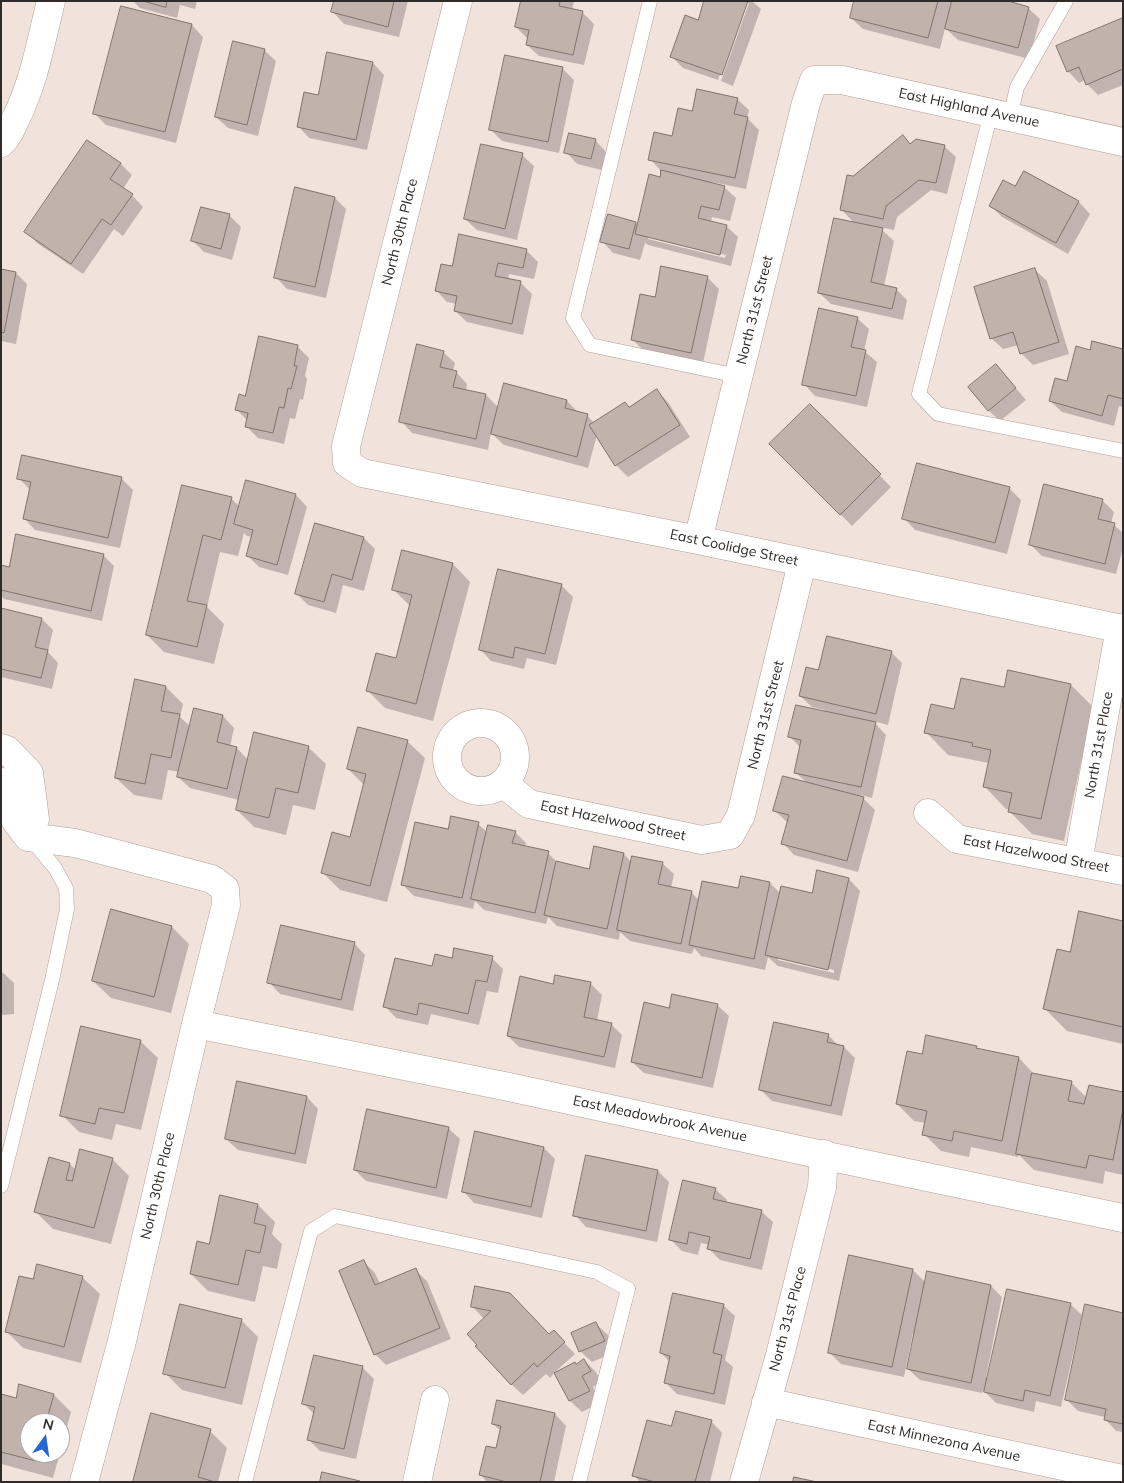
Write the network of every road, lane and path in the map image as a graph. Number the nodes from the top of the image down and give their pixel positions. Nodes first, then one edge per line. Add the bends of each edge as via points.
1 (51, 1) edge
2 (458, 1) edge
3 (650, 1) edge
4 (1066, 1) edge
5 (814, 80) joint
6 (1000, 115) junction
7 (1123, 142) edge
8 (1, 144) edge
9 (738, 376) junction
10 (1123, 451) edge
11 (347, 463) joint
12 (698, 540) junction
13 (802, 563) junction
14 (1121, 629) edge
15 (1, 748) edge
16 (1, 782) edge
17 (503, 783) dead end
18 (928, 813) dead end
19 (730, 835) joint
20 (28, 836) junction
21 (1078, 862) junction
22 (1123, 871) edge
23 (196, 1024) junction
24 (824, 1154) junction
25 (1, 1186) edge
26 (1123, 1218) edge
27 (435, 1400) dead end
28 (766, 1402) junction
29 (1123, 1479) edge
30 (84, 1482) edge
31 (245, 1482) edge
32 (417, 1482) edge
33 (579, 1482) edge
34 (744, 1482) edge

1 - 8 street via 23,104
2 - 11 street, North 30th Place via 346,446
3 - 9 lane via 573,318 590,345
4 - 6 lane
5 - 6 street, East Highland Avenue via 842,80
5 - 9 street, North 31st Street
6 - 7 street, East Highland Avenue
6 - 10 lane via 919,394 938,414
9 - 12 street, North 31st Street
11 - 12 street, East Coolidge Street via 362,473
12 - 13 street, East Coolidge Street
13 - 14 street, East Coolidge Street
13 - 19 street, North 31st Street via 741,815
14 - 21 street, North 31st Place
15 - 20 street via 7,750 29,773 35,819
16 - 20 street via 9,792 15,820
17 - 19 street, East Hazelwood Street via 529,804 702,840
18 - 21 street, East Hazelwood Street via 957,839
20 - 23 street, North 30th Place via 75,843 212,878 225,889 226,905
20 - 25 lane via 55,868 66,888 67,909
21 - 22 street, East Hazelwood Street
23 - 24 street, East Meadowbrook Avenue
23 - 30 street, North 30th Place via 122,1342
24 - 26 street, East Meadowbrook Avenue
24 - 28 street, North 31st Place via 822,1187
27 - 32 street
28 - 29 street, East Minnezona Avenue
28 - 34 street, North 31st Place
31 - 33 lane via 311,1230 335,1216 597,1272 628,1289

